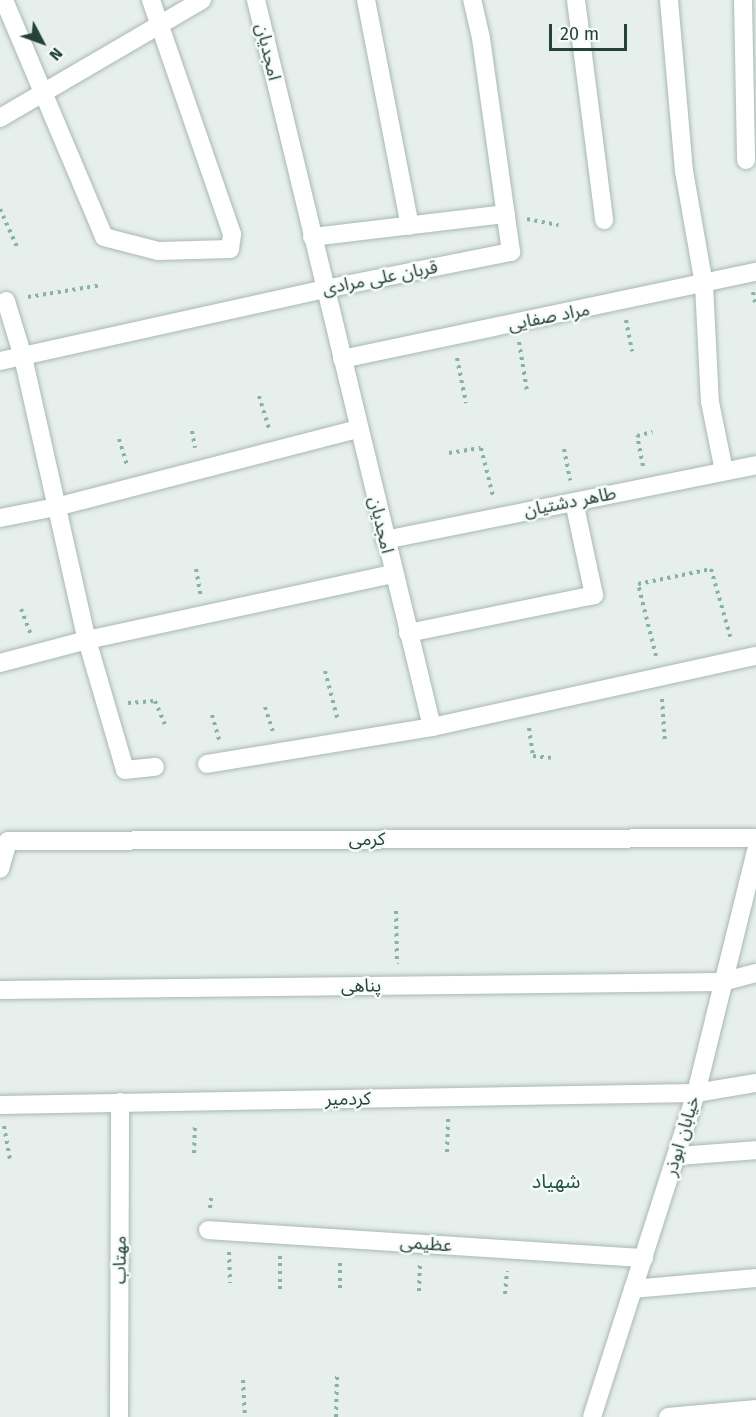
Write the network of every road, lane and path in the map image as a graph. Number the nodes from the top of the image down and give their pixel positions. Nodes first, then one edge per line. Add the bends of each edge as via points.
1 (4, 0) edge
2 (152, 0) edge
3 (202, 0) edge
4 (256, 0) edge
5 (366, 0) edge
6 (472, 0) edge
7 (576, 0) edge
8 (669, 0) edge
9 (743, 0) edge
10 (161, 23) junction
11 (43, 93) junction
12 (0, 118) edge
13 (746, 160) dead end
14 (0, 209) edge
15 (506, 214) junction
16 (604, 220) dead end
17 (558, 225) dead end
18 (410, 226) junction
19 (312, 237) junction
20 (18, 249) dead end
21 (756, 272) edge
22 (102, 285) dead end
23 (704, 285) junction
24 (325, 289) junction
25 (6, 301) joint
26 (622, 302) junction
27 (516, 323) junction
28 (453, 336) junction
29 (632, 351) dead end
30 (23, 357) junction
31 (342, 359) junction
32 (0, 361) edge
33 (527, 391) dead end
34 (259, 396) dead end
35 (466, 403) dead end
36 (358, 429) junction
37 (652, 432) dead end
38 (119, 439) dead end
39 (564, 449) dead end
40 (275, 450) junction
41 (449, 453) dead end
42 (756, 465) edge
43 (724, 471) junction
44 (133, 487) junction
45 (647, 487) junction
46 (574, 502) junction
47 (56, 507) junction
48 (498, 517) junction
49 (0, 518) edge
50 (385, 540) junction
51 (393, 574) junction
52 (408, 633) junction
53 (87, 640) junction
54 (756, 656) edge
55 (737, 660) junction
56 (0, 663) edge
57 (325, 670) dead end
58 (661, 676) junction
59 (106, 705) junction
60 (525, 706) junction
61 (165, 724) dead end
62 (432, 727) junction
63 (344, 742) junction
64 (666, 744) dead end
65 (551, 758) dead end
66 (207, 764) dead end
67 (155, 767) dead end
68 (756, 838) edge
69 (756, 851) edge
70 (0, 869) edge
71 (396, 911) dead end
72 (756, 973) edge
73 (722, 982) junction
74 (397, 986) junction
75 (0, 990) edge
76 (756, 1083) edge
77 (696, 1093) junction
78 (448, 1097) junction
79 (195, 1101) junction
80 (120, 1102) junction
81 (1, 1105) edge
82 (756, 1150) edge
83 (447, 1152) dead end
84 (194, 1154) dead end
85 (677, 1156) junction
86 (10, 1161) dead end
87 (208, 1230) dead end
88 (227, 1230) junction
89 (280, 1234) junction
90 (644, 1258) junction
91 (756, 1278) edge
92 (230, 1283) dead end
93 (280, 1289) dead end
94 (633, 1289) junction
95 (337, 1375) dead end
96 (243, 1380) dead end
97 (756, 1408) edge
98 (119, 1417) edge
99 (245, 1417) edge
100 (336, 1417) edge
101 (592, 1417) edge
102 (668, 1417) edge

1 - 11 street
2 - 10 street
3 - 10 street
4 - 19 street, امجدیان
5 - 18 street
6 - 15 street, قربان علی مرادی
7 - 16 street
8 - 23 street via 684,171
9 - 13 street
10 - 11 street
10 - 11 street via 232,234 230,249 158,251 104,237
11 - 12 street
14 - 20 path
15 - 17 path
15 - 18 street
15 - 24 street, قربان علی مرادی via 511,252
18 - 19 street
19 - 24 street, امجدیان
21 - 23 street, مراد صفایی
22 - 25 path
23 - 26 street, مراد صفایی
23 - 43 street via 710,402
24 - 30 street, قربان علی مرادی
24 - 31 street, امجدیان
25 - 30 street
26 - 27 street, مراد صفایی
26 - 29 path
27 - 28 street, مراد صفایی
27 - 33 path
28 - 31 street, مراد صفایی
28 - 35 path
30 - 32 street, قربان علی مرادی
30 - 47 street
31 - 36 street, امجدیان
34 - 40 path
36 - 40 street
36 - 50 street, امجدیان
37 - 45 path via 637,436
38 - 44 path
39 - 46 path
40 - 44 street
41 - 48 path via 481,448
42 - 43 street, طاهر دشتیان
43 - 45 street, طاهر دشتیان
44 - 47 street
45 - 46 street, طاهر دشتیان
46 - 48 street, طاهر دشتیان
46 - 52 street via 594,595
47 - 49 street
47 - 53 street
48 - 50 street, طاهر دشتیان
50 - 51 street, امجدیان
51 - 52 street, امجدیان
51 - 53 street
52 - 62 street, امجدیان
53 - 56 street
53 - 59 street
54 - 55 street
55 - 58 street
55 - 58 path via 711,569 639,584
57 - 63 path
58 - 60 street
58 - 64 path
59 - 61 path via 155,701
59 - 67 street via 125,770
60 - 62 street
60 - 65 path via 533,756
62 - 63 street
63 - 66 street
68 - 70 street, کرمی via 8,841
69 - 73 street, خیابان ابوذر
71 - 74 path
72 - 73 street, پناهی
73 - 74 street, پناهی
73 - 77 street, خیابان ابوذر
74 - 75 street, پناهی
76 - 77 street, کردمیر
77 - 78 street, کردمیر
77 - 85 street, خیابان ابوذر
78 - 79 street, کردمیر
78 - 83 path
79 - 80 street, کردمیر
79 - 84 path
80 - 81 street, کردمیر
80 - 98 street, مهتاب
81 - 86 path
82 - 85 street
85 - 90 street, خیابان ابوذر
87 - 88 street, عظیمی
88 - 89 street, عظیمی
88 - 92 path
89 - 90 street, عظیمی
89 - 93 path
90 - 94 street, خیابان ابوذر
91 - 94 street
94 - 101 street, خیابان ابوذر
95 - 100 path
96 - 99 path
97 - 102 street

